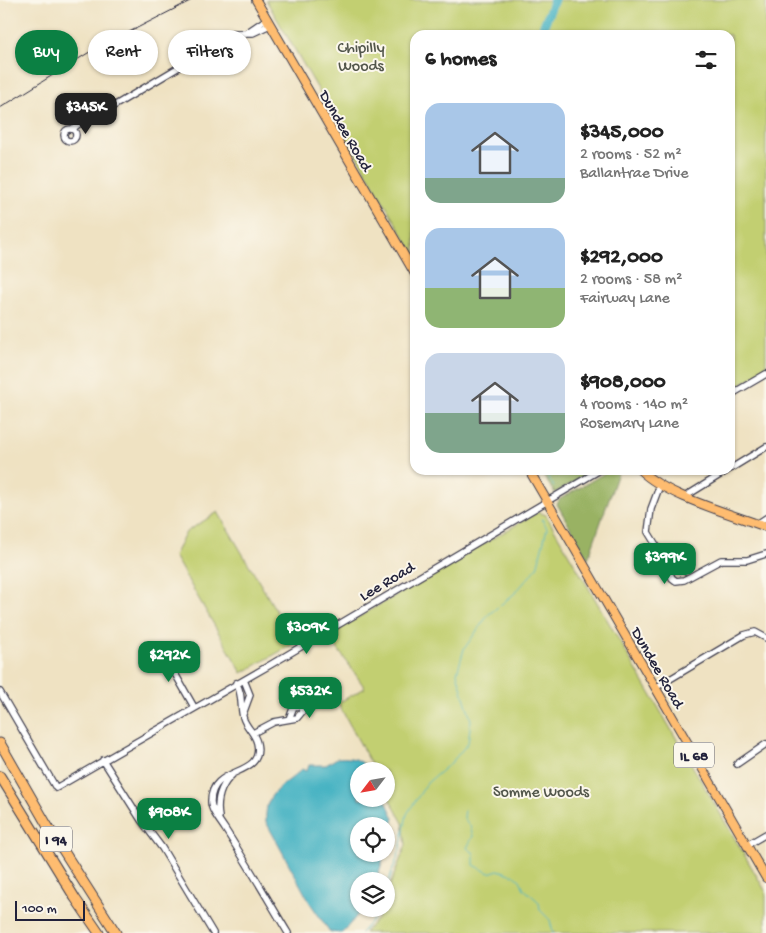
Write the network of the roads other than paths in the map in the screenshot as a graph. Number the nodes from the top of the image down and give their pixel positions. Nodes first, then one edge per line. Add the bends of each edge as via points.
1 (256, 0) edge
2 (269, 22) junction
3 (72, 129) dead end
4 (410, 265) edge
5 (766, 374) edge
6 (735, 392) edge
7 (766, 447) edge
8 (735, 465) edge
9 (532, 475) edge
10 (592, 475) edge
11 (647, 475) edge
12 (719, 475) edge
13 (660, 485) junction
14 (686, 496) junction
15 (547, 502) junction
16 (766, 518) edge
17 (757, 524) junction
18 (766, 527) edge
19 (766, 554) edge
20 (766, 638) edge
21 (161, 649) dead end
22 (244, 680) junction
23 (236, 684) junction
24 (655, 688) junction
25 (0, 692) edge
26 (194, 707) junction
27 (243, 716) junction
28 (289, 719) dead end
29 (253, 733) junction
30 (0, 743) edge
31 (766, 744) edge
32 (103, 760) junction
33 (737, 764) dead end
34 (0, 776) edge
35 (766, 834) edge
36 (747, 845) junction
37 (766, 878) edge
38 (99, 933) edge
39 (116, 933) edge
40 (213, 933) edge
41 (288, 933) edge

1 - 2 main road, Dundee Road
2 - 3 street via 253,33 224,36 198,51 191,60 107,110 94,113
2 - 4 main road, Dundee Road
5 - 6 street
7 - 8 street
9 - 15 main road, Dundee Road / IL 68
10 - 15 street, Lee Road
11 - 13 main road
12 - 14 street
13 - 14 main road
13 - 19 street via 650,509 648,532 676,581 721,560 747,560
14 - 17 main road
15 - 22 street, Lee Road
15 - 24 main road, Dundee Road / IL 68
16 - 17 street
17 - 18 main road
20 - 24 street via 754,632 744,635
21 - 26 street
22 - 23 street, Lee Road
22 - 27 street via 250,698
23 - 26 street, Lee Road
23 - 27 street via 242,696
24 - 36 main road, Dundee Road / IL 68
25 - 32 street, Lee Road via 56,788
26 - 32 street, Lee Road
27 - 29 street
28 - 29 street via 268,724
29 - 41 street via 258,755 248,767 222,778 212,791 211,806
30 - 39 highway, I 94 via 52,833
31 - 33 street
32 - 40 street via 162,848
34 - 38 highway, I 94
35 - 36 street
36 - 37 main road, Dundee Road / IL 68

